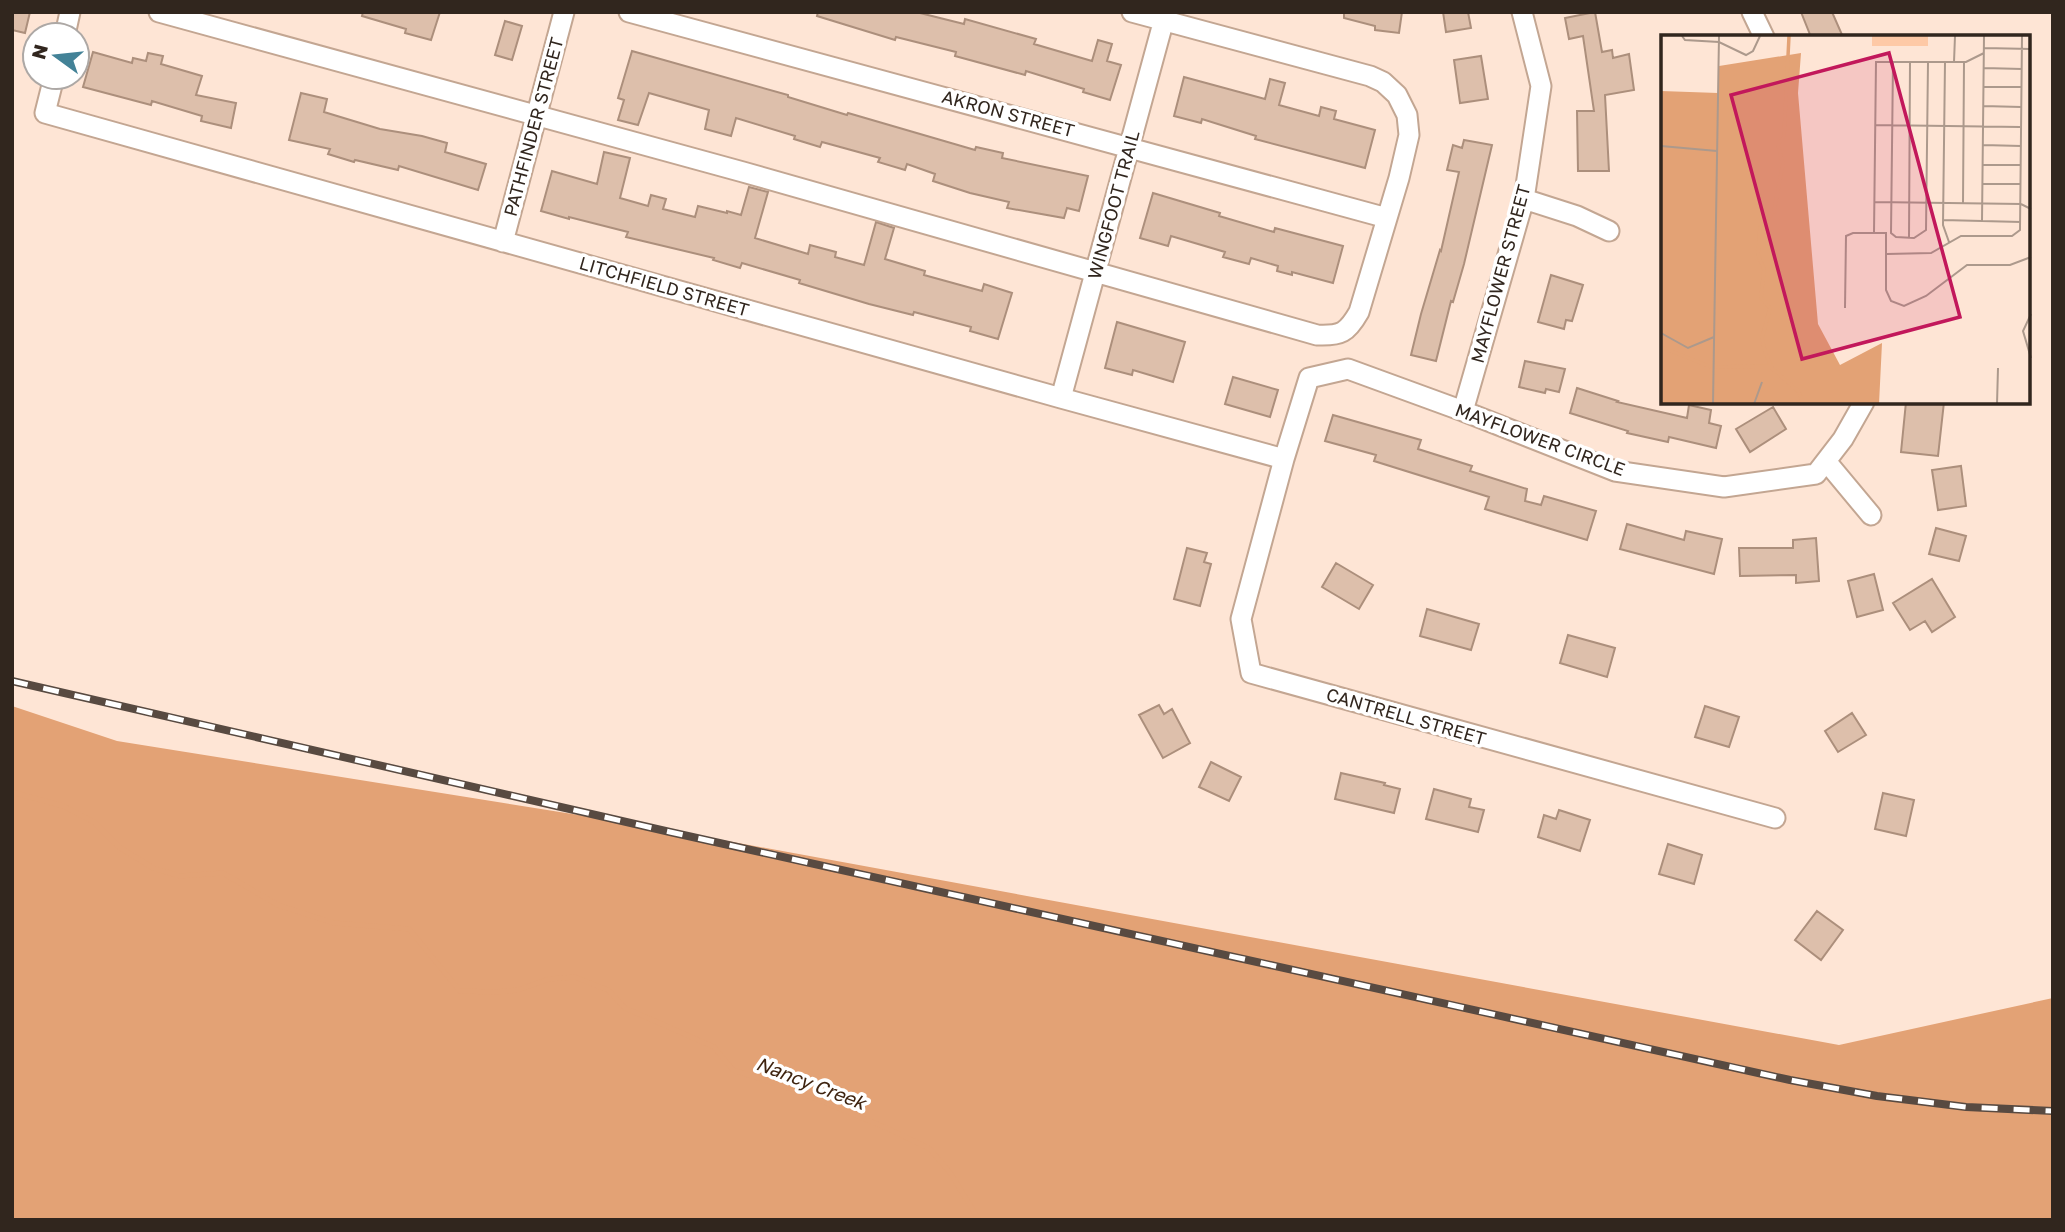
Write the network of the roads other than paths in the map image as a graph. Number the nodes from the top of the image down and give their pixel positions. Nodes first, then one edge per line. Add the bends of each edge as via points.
1 (159, 12) edge
2 (564, 12) edge
3 (629, 12) edge
4 (1132, 12) edge
5 (1522, 12) edge
6 (1752, 12) edge
7 (1165, 17) edge
8 (1763, 35) edge
9 (50, 91) edge
10 (537, 116) junction
11 (1129, 147) junction
12 (1524, 199) junction
13 (1387, 218) junction
14 (1609, 231) dead end
15 (503, 242) junction
16 (1097, 272) junction
17 (1061, 398) junction
18 (1863, 404) edge
19 (1463, 411) junction
20 (1284, 458) junction
21 (1826, 461) junction
22 (1871, 515) dead end
23 (1774, 818) dead end

1 - 10 street
2 - 10 street, PATHFINDER STREET
3 - 11 street, AKRON STREET
4 - 7 street
5 - 12 street, MAYFLOWER STREET via 1541,86
6 - 8 street
7 - 11 street, WINGFOOT TRAIL
7 - 13 street via 1383,82 1397,95 1407,115 1409,135
9 - 15 street, LITCHFIELD STREET via 45,113
10 - 15 street, PATHFINDER STREET
10 - 16 street
11 - 13 street, AKRON STREET
11 - 16 street, WINGFOOT TRAIL
12 - 14 street
12 - 19 street, MAYFLOWER STREET
13 - 16 street via 1359,312 1349,329 1333,336
15 - 17 street, LITCHFIELD STREET
16 - 17 street, WINGFOOT TRAIL
17 - 20 street, LITCHFIELD STREET
18 - 21 street, MAYFLOWER CIRCLE
19 - 20 street, MAYFLOWER CIRCLE via 1348,369 1309,378
19 - 21 street, MAYFLOWER CIRCLE via 1615,471 1724,488 1816,474
20 - 23 street, CANTRELL STREET via 1241,619 1251,673
21 - 22 street

